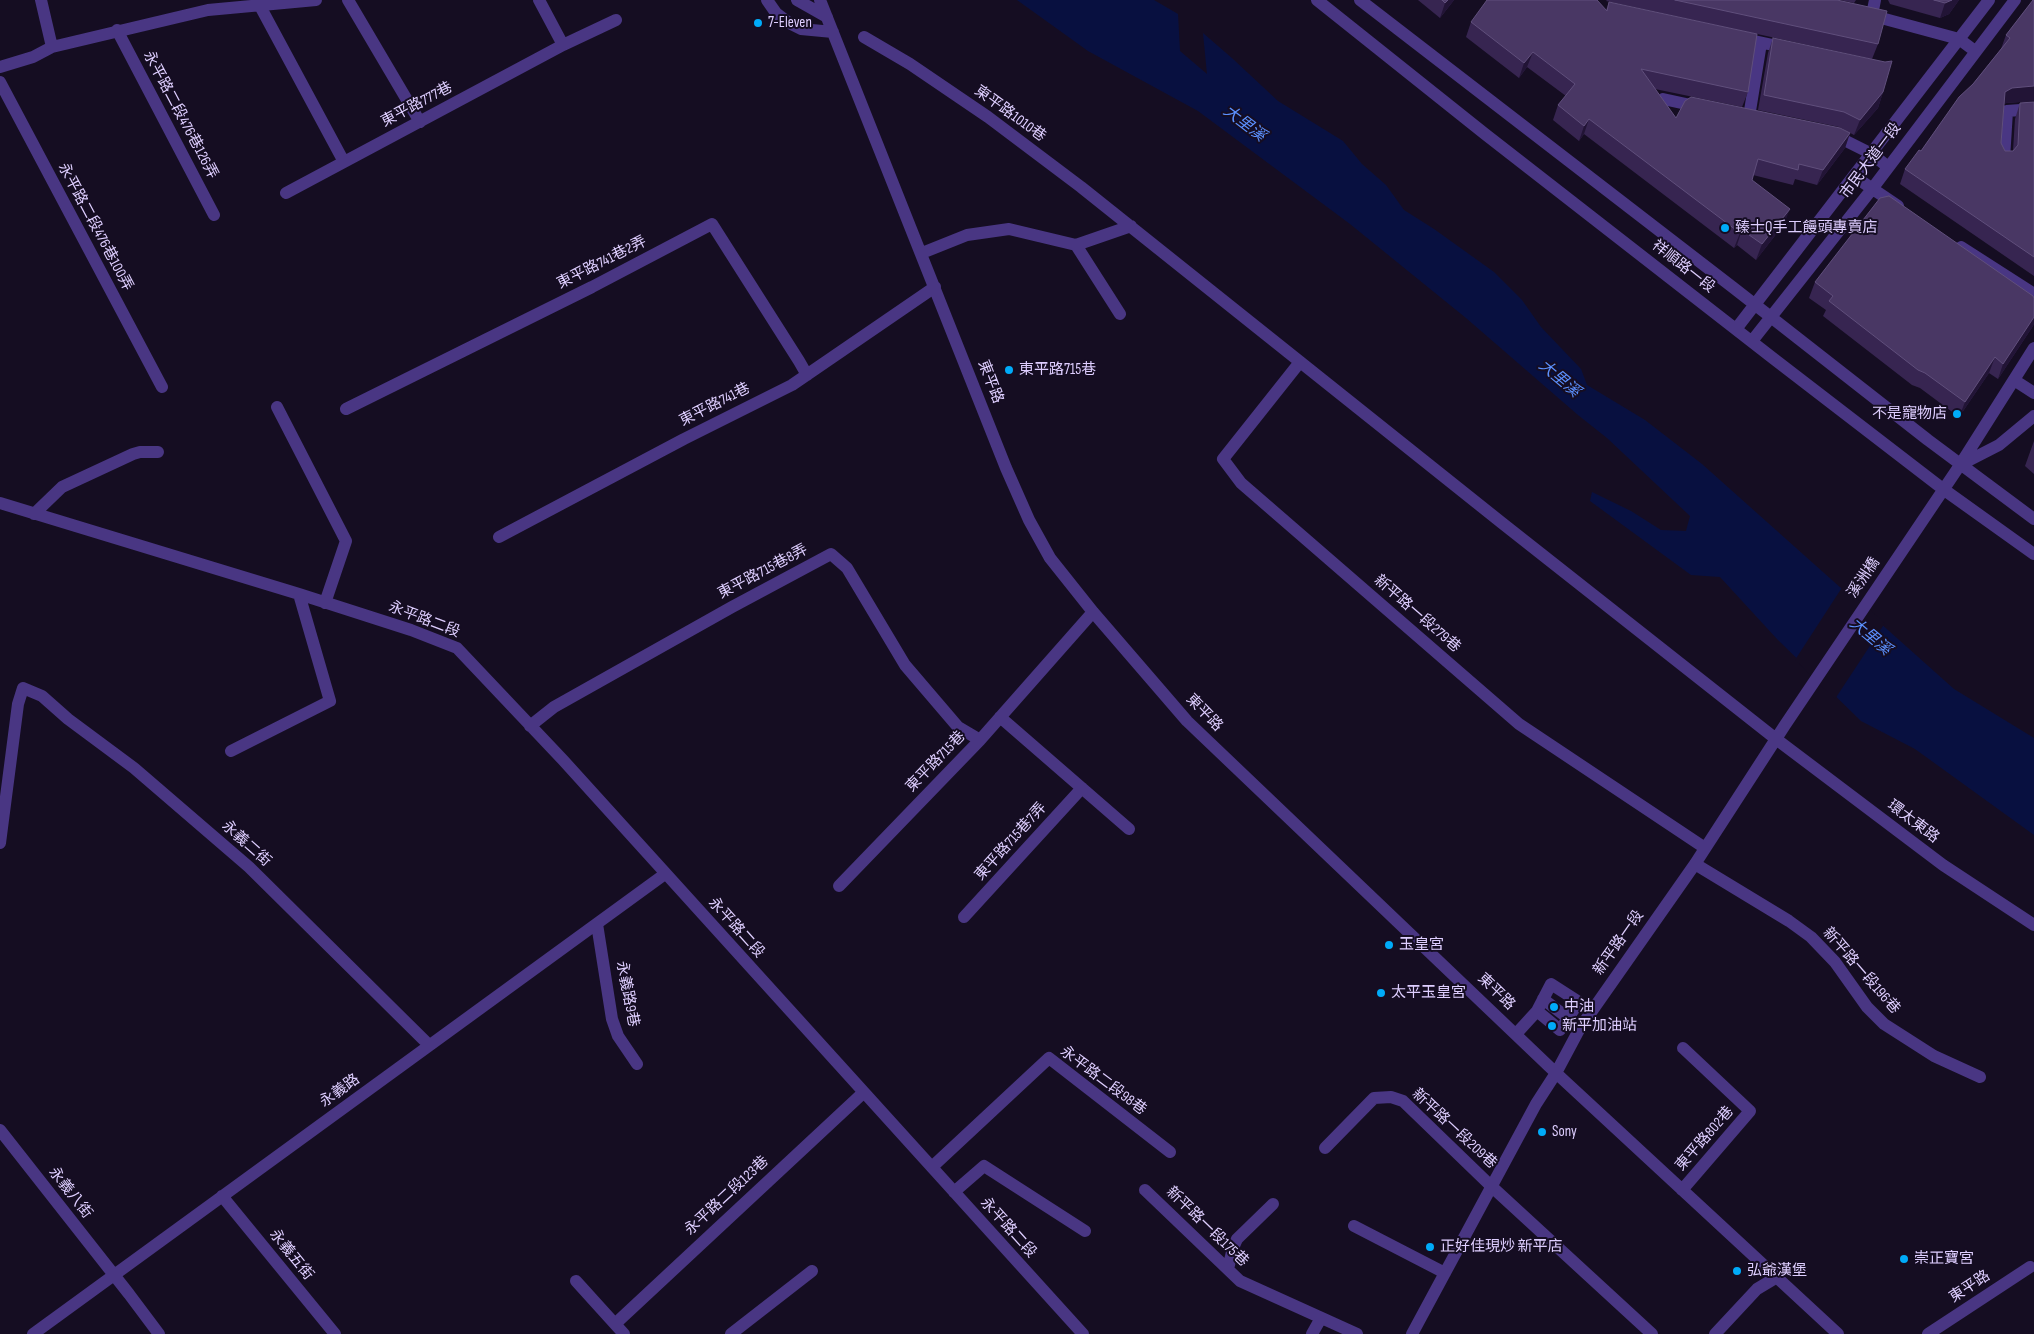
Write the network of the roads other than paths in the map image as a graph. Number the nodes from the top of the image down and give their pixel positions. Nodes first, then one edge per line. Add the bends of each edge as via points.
1 (41, 0) edge
2 (316, 0) edge
3 (348, 0) edge
4 (539, 0) edge
5 (767, 0) edge
6 (797, 0) edge
7 (820, 0) edge
8 (1316, 0) edge
9 (1360, 0) edge
10 (1875, 0) edge
11 (1989, 0) edge
12 (2015, 0) edge
13 (260, 6) junction
14 (1854, 12) edge
15 (1872, 15) junction
16 (827, 17) junction
17 (616, 20) dead end
18 (116, 30) junction
19 (833, 32) junction
20 (864, 37) dead end
21 (1732, 37) edge
22 (1959, 39) junction
23 (1761, 43) junction
24 (563, 45) junction
25 (52, 47) junction
26 (1798, 51) edge
27 (1975, 51) junction
28 (0, 68) edge
29 (0, 82) edge
30 (1663, 99) edge
31 (1711, 109) edge
32 (2034, 109) edge
33 (1749, 117) edge
34 (420, 122) junction
35 (1820, 132) edge
36 (1872, 154) junction
37 (2004, 159) edge
38 (344, 162) junction
39 (1888, 167) junction
40 (1855, 176) junction
41 (1872, 189) junction
42 (286, 193) dead end
43 (1910, 214) edge
44 (214, 215) dead end
45 (1131, 226) junction
46 (1952, 240) edge
47 (1076, 245) junction
48 (922, 253) junction
49 (935, 287) junction
50 (2034, 294) edge
51 (1755, 306) junction
52 (1120, 314) dead end
53 (1771, 318) junction
54 (1736, 329) junction
55 (1752, 342) junction
56 (2034, 348) edge
57 (1300, 362) junction
58 (807, 375) junction
59 (2014, 380) junction
60 (162, 387) dead end
61 (2034, 393) edge
62 (277, 407) dead end
63 (346, 409) dead end
64 (2034, 416) edge
65 (158, 452) dead end
66 (1960, 465) junction
67 (1943, 489) junction
68 (0, 502) edge
69 (34, 514) junction
70 (2034, 518) edge
71 (499, 537) dead end
72 (2034, 554) edge
73 (298, 594) junction
74 (324, 603) junction
75 (1093, 612) junction
76 (1795, 711) joint
77 (1000, 716) junction
78 (530, 726) junction
79 (980, 740) junction
80 (1776, 740) junction
81 (231, 752) dead end
82 (1082, 788) junction
83 (1129, 828) dead end
84 (0, 843) edge
85 (1704, 848) junction
86 (1695, 864) junction
87 (665, 874) junction
88 (839, 886) dead end
89 (964, 917) dead end
90 (597, 924) junction
91 (2034, 925) edge
92 (1543, 999) junction
93 (1537, 1011) junction
94 (1568, 1018) junction
95 (1516, 1034) junction
96 (429, 1045) junction
97 (1683, 1048) dead end
98 (637, 1064) dead end
99 (1556, 1073) junction
100 (1980, 1077) dead end
101 (863, 1093) junction
102 (0, 1130) edge
103 (1325, 1148) dead end
104 (1170, 1152) dead end
105 (932, 1167) junction
106 (1491, 1186) junction
107 (1145, 1190) dead end
108 (1682, 1190) junction
109 (954, 1192) junction
110 (222, 1196) junction
111 (1272, 1204) dead end
112 (1354, 1226) dead end
113 (1085, 1230) dead end
114 (2030, 1267) dead end
115 (1228, 1269) junction
116 (812, 1271) dead end
117 (1445, 1273) junction
118 (114, 1275) junction
119 (1777, 1277) junction
120 (576, 1281) dead end
121 (1321, 1318) junction
122 (615, 1324) junction
123 (33, 1334) edge
124 (159, 1334) edge
125 (335, 1334) edge
126 (624, 1334) edge
127 (731, 1334) edge
128 (1083, 1334) edge
129 (1312, 1334) edge
130 (1357, 1334) edge
131 (1412, 1334) edge
132 (1652, 1334) edge
133 (1715, 1334) edge
134 (1838, 1334) edge
135 (1928, 1334) edge

1 - 25 street
2 - 13 street
3 - 34 street
4 - 24 street
5 - 19 street via 789,24 801,29
6 - 16 street
7 - 16 street, 東平路
8 - 54 street, 祥順路一段
9 - 51 street, 祥順路一段
10 - 15 street
11 - 22 street, 市民大道一段
12 - 27 street, 市民大道一段
13 - 18 street via 208,10
13 - 38 street
14 - 15 street
15 - 22 street
16 - 19 street, 東平路
17 - 24 street, 東平路777巷
18 - 25 street
18 - 44 street, 永平路二段476巷126弄
19 - 48 street, 東平路
20 - 45 street, 東平路1010巷 via 988,117
21 - 23 street
22 - 27 street
22 - 36 street, 市民大道一段
23 - 26 street
23 - 33 street
24 - 34 street, 東平路777巷
25 - 28 street
27 - 39 street, 市民大道一段
29 - 60 street, 永平路二段476巷100弄
30 - 31 street
32 - 37 street via 2007,111
34 - 38 street, 東平路777巷
35 - 36 street via 1837,136
36 - 39 street
36 - 40 street, 市民大道一段
38 - 42 street, 東平路777巷
39 - 41 street, 市民大道一段
40 - 41 street
40 - 51 street, 市民大道一段
41 - 43 street
41 - 53 street, 市民大道一段
45 - 47 street
45 - 57 street, 東平路1010巷
46 - 50 street
47 - 48 street via 1009,229 967,235
47 - 52 street
48 - 49 street, 東平路
49 - 58 street, 東平路741巷
49 - 75 street, 東平路 via 1029,520 1050,558
51 - 53 street, 祥順路一段
51 - 54 street, 市民大道一段
53 - 55 street, 市民大道一段
53 - 66 street, 祥順路一段
54 - 55 street, 祥順路一段
55 - 67 street, 祥順路一段
56 - 59 street, 溪洲橋
57 - 80 street, 環太東路
57 - 85 street, 新平路一段279巷 via 1223,459 1241,483 1519,724
58 - 63 street, 東平路741巷2弄 via 712,224
58 - 71 street, 東平路741巷
59 - 61 street
59 - 66 street, 溪洲橋
62 - 74 street via 346,542
64 - 66 street via 1999,445
65 - 69 street via 133,454 62,487
66 - 67 street, 溪洲橋
66 - 70 street, 祥順路一段
67 - 72 street, 祥順路一段
67 - 76 street, 溪洲橋
68 - 69 street, 永平路二段
69 - 73 street, 永平路二段
73 - 74 street, 永平路二段
73 - 81 street via 330,700
74 - 78 street, 永平路二段 via 411,630 456,648
75 - 77 street, 東平路715巷
75 - 95 street, 東平路 via 1187,721
76 - 80 street, 新平路一段
77 - 79 street, 東平路715巷
77 - 82 street
78 - 79 street, 東平路715巷8弄 via 554,707 831,554 847,568 905,665 958,727
78 - 87 street, 永平路二段
79 - 88 street, 東平路715巷
80 - 85 street, 新平路一段
80 - 91 street, 環太東路 via 1944,865
82 - 83 street
82 - 89 street, 東平路715巷7弄
84 - 96 street, 永義二街 via 18,704 23,688 42,696 134,768 249,867
85 - 86 street, 新平路一段
86 - 99 street, 新平路一段 via 1580,1028
86 - 100 street, 新平路一段196巷 via 1811,937 1884,1024 1934,1056
87 - 90 street, 永義路
87 - 101 street, 永平路二段
90 - 96 street, 永義路
90 - 98 street, 永義路9巷 via 612,1019 618,1036
92 - 93 street
92 - 94 street
92 - 94 street via 1551,984 1579,1002
93 - 94 street via 1560,1030
93 - 95 street
95 - 99 street, 東平路
96 - 110 street, 永義路
97 - 108 street, 東平路802巷 via 1750,1111
99 - 106 street, 新平路一段
99 - 108 street, 東平路
101 - 105 street, 永平路二段
101 - 122 street, 永平路二段123巷
102 - 118 street, 永義八街
103 - 106 street, 新平路一段209巷 via 1374,1098 1391,1097 1403,1101
104 - 105 street, 永平路二段98巷 via 1048,1058
105 - 109 street, 永平路二段
106 - 117 street, 新平路一段
106 - 132 street, 新平路一段209巷
107 - 115 street, 新平路一段175巷
108 - 119 street, 東平路
109 - 113 street via 984,1166
109 - 128 street, 永平路二段
110 - 118 street, 永義路
110 - 125 street, 永義五街
111 - 115 street via 1237,1239
112 - 117 street
114 - 135 street, 東平路
115 - 121 street, 新平路一段175巷 via 1240,1281
116 - 127 street
117 - 131 street, 新平路一段
118 - 123 street, 永義路
118 - 124 street, 永義八街
119 - 133 street via 1757,1289
119 - 134 street, 東平路
120 - 122 street
121 - 129 street
121 - 130 street, 新平路一段175巷
122 - 126 street

